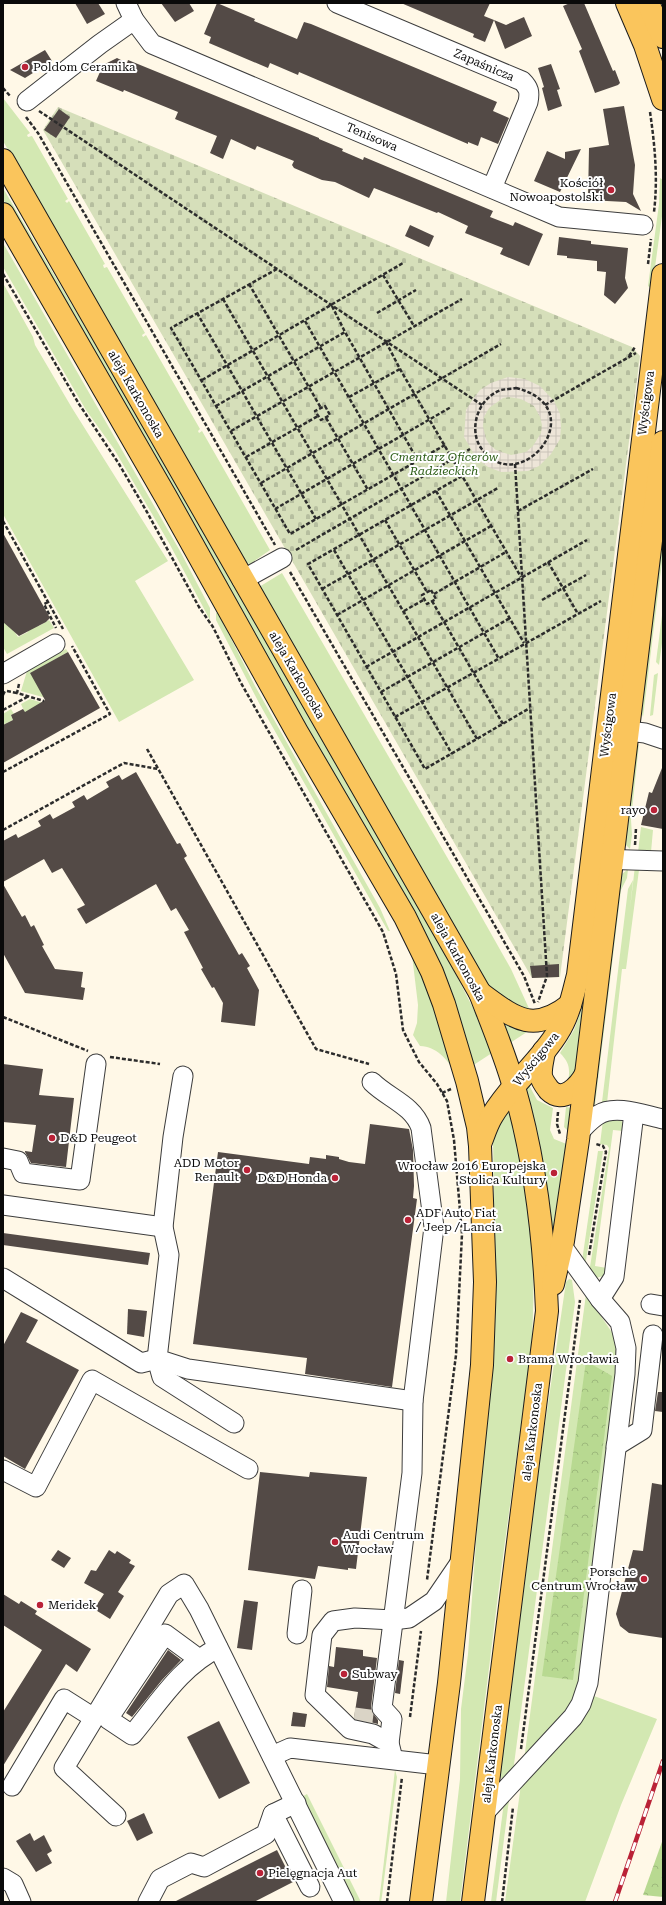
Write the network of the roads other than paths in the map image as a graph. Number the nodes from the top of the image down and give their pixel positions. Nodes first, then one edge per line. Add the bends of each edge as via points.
1 (126, 3) edge
2 (337, 3) edge
3 (627, 3) edge
4 (648, 3) edge
5 (134, 20) junction
6 (663, 37) edge
7 (27, 101) dead end
8 (656, 104) edge
9 (3, 160) edge
10 (492, 188) junction
11 (3, 214) edge
12 (649, 226) road end
13 (655, 273) edge
14 (663, 442) edge
15 (288, 554) road end
16 (242, 580) junction
17 (62, 637) road end
18 (3, 674) edge
19 (628, 731) junction
20 (663, 739) edge
21 (602, 858) junction
22 (663, 861) edge
23 (480, 993) junction
24 (570, 1005) junction
25 (544, 1051) junction
26 (96, 1064) dead end
27 (370, 1073) road end
28 (586, 1074) junction
29 (183, 1076) dead end
30 (514, 1087) junction
31 (634, 1113) junction
32 (663, 1119) edge
33 (578, 1132) junction
34 (480, 1146) junction
35 (3, 1158) edge
36 (3, 1205) edge
37 (163, 1227) junction
38 (562, 1246) junction
39 (3, 1278) edge
40 (600, 1299) junction
41 (548, 1311) junction
42 (653, 1335) dead end
43 (626, 1348) junction
44 (651, 1357) junction
45 (157, 1359) junction
46 (413, 1401) junction
47 (234, 1423) dead end
48 (616, 1446) junction
49 (248, 1469) dead end
50 (3, 1470) edge
51 (462, 1560) junction
52 (302, 1590) dead end
53 (393, 1620) junction
54 (297, 1634) dead end
55 (218, 1648) junction
56 (198, 1659) junction
57 (335, 1714) junction
58 (354, 1717) tunnel mouth
59 (94, 1718) junction
60 (395, 1754) junction
61 (272, 1756) junction
62 (438, 1765) junction
63 (12, 1786) dead end
64 (296, 1803) junction
65 (485, 1812) junction
66 (273, 1814) junction
67 (116, 1816) dead end
68 (3, 1878) edge
69 (310, 1887) dead end
70 (21, 1902) edge
71 (148, 1902) edge
72 (344, 1902) edge
73 (420, 1902) edge
74 (473, 1902) edge

1 - 5 street, Tenisowa
2 - 10 street, Zapaśnicza via 522,81 528,87 528,102
3 - 8 main road via 645,45
4 - 6 main road
5 - 7 street
5 - 10 street, Tenisowa via 152,44
9 - 16 main road, aleja Karkonoska
10 - 12 street, Tenisowa via 559,217
11 - 34 main road, aleja Karkonoska via 405,918 432,972 444,1004 467,1081
13 - 21 main road, Wyścigowa via 651,360
14 - 19 main road, Wyścigowa
15 - 16 street
16 - 23 main road, aleja Karkonoska
17 - 18 street
19 - 20 street
19 - 21 main road, Wyścigowa
21 - 22 street
21 - 24 main road, Wyścigowa
21 - 28 main road, Wyścigowa
23 - 24 main road via 512,1015 536,1022 558,1014
23 - 30 main road, aleja Karkonoska
24 - 25 main road, Wyścigowa via 558,1032
25 - 28 main road via 542,1077 545,1085 553,1093 560,1095 573,1091
25 - 30 main road, Wyścigowa
26 - 35 street via 80,1180 23,1173 18,1160
27 - 46 street via 382,1092 407,1107 417,1117 426,1160 434,1227
28 - 33 main road, Wyścigowa
29 - 37 street
30 - 34 main road, Wyścigowa via 492,1116
30 - 41 main road, aleja Karkonoska via 536,1189 546,1264
31 - 32 street
31 - 33 street via 606,1110 595,1116
31 - 40 street via 614,1277
33 - 38 main road, Wyścigowa
34 - 51 main road, aleja Karkonoska via 485,1282 482,1365
36 - 37 street
37 - 45 street via 169,1255
38 - 40 street
38 - 41 main road, Wyścigowa
39 - 45 street via 141,1363
40 - 43 street via 620,1322
41 - 65 main road, aleja Karkonoska
42 - 44 street
43 - 44 street
43 - 48 street
44 - 48 street via 642,1430
45 - 46 street via 188,1369
45 - 47 street via 162,1377
46 - 53 street via 412,1473
48 - 65 street via 588,1684 581,1704 573,1717
49 - 50 street via 92,1380 36,1487
51 - 53 street via 434,1600 409,1618
51 - 62 main road, aleja Karkonoska via 450,1683
52 - 54 street
53 - 57 street via 355,1618 333,1621 322,1635 315,1695
53 - 60 street via 382,1708 393,1721
55 - 56 street
55 - 59 street via 184,1584 169,1594
55 - 61 street
56 - 56 street via 132,1735 108,1719 165,1634
57 - 58 street
57 - 60 street via 350,1729 373,1734
59 - 63 street via 64,1698
59 - 67 street via 64,1768
60 - 61 street via 290,1748
60 - 62 street
61 - 64 street
62 - 73 main road, aleja Karkonoska
64 - 66 street
64 - 72 street
65 - 74 main road, aleja Karkonoska
66 - 69 street
66 - 71 street via 266,1834 204,1866 191,1863 160,1879
68 - 70 street via 13,1884

